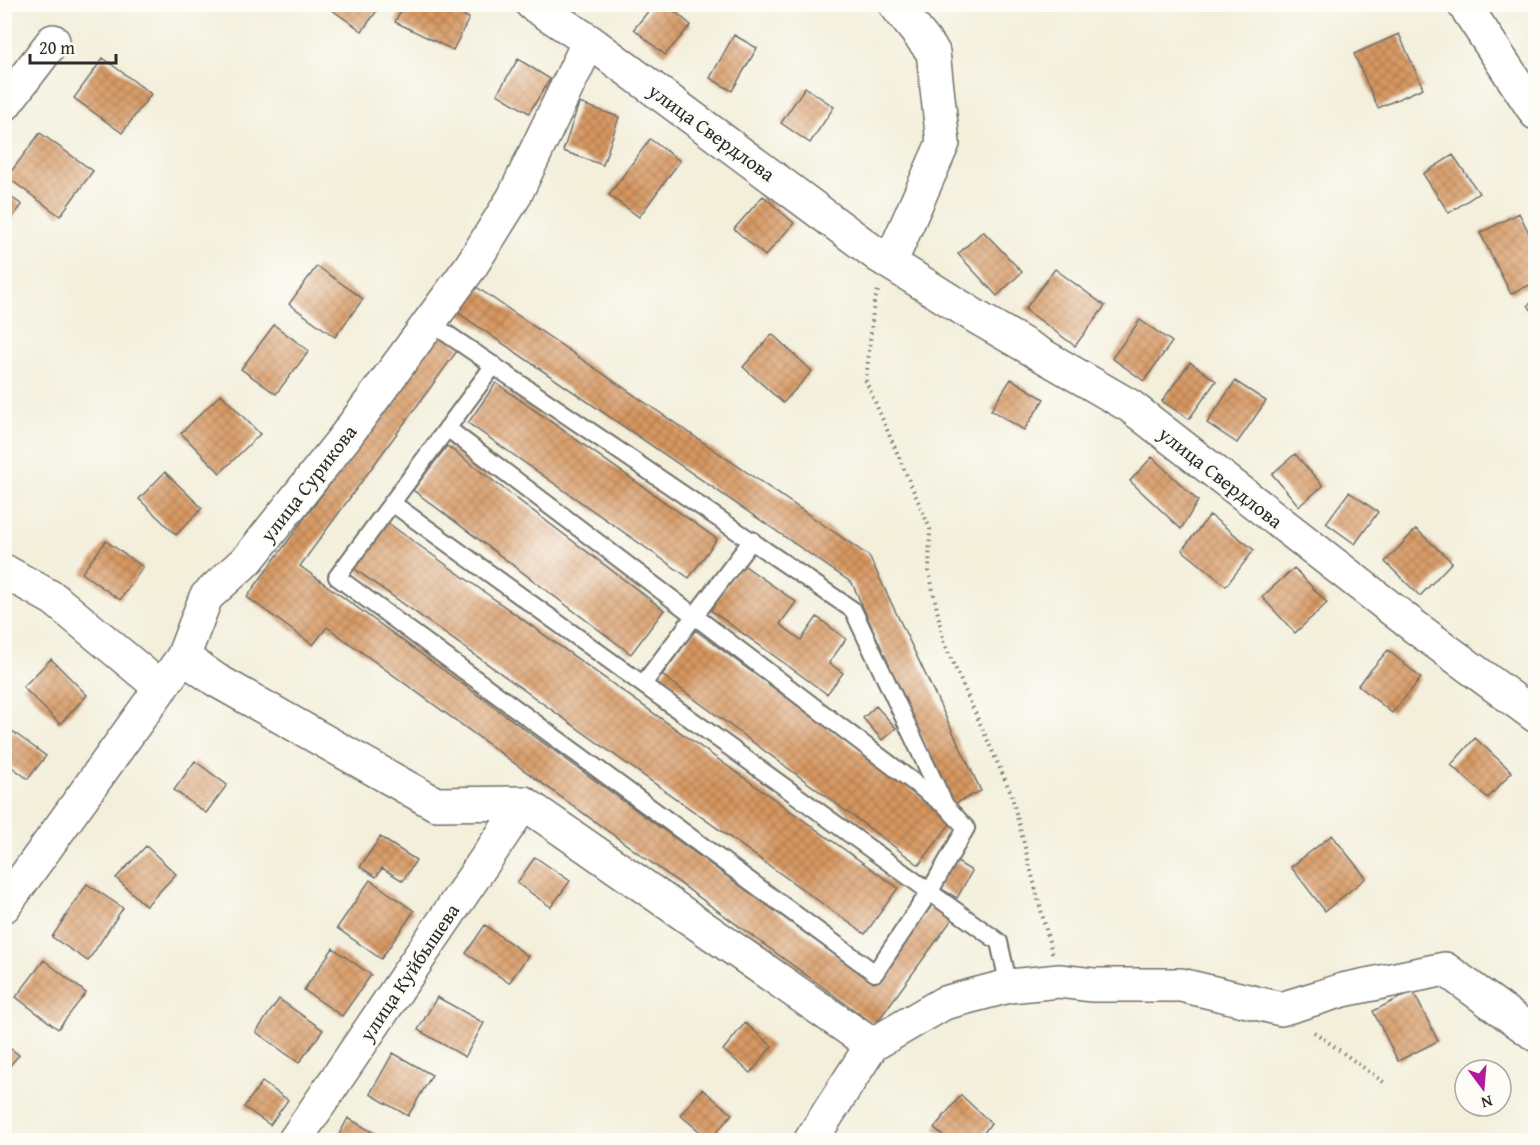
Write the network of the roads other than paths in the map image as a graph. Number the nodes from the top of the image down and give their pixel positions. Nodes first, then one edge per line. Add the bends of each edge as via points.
1 (532, 4) edge
2 (895, 4) edge
3 (1464, 4) edge
4 (52, 40) dead end
5 (589, 41) junction
6 (4, 105) edge
7 (1536, 113) edge
8 (890, 263) junction
9 (431, 323) junction
10 (494, 365) junction
11 (447, 428) junction
12 (392, 502) junction
13 (752, 540) junction
14 (4, 571) edge
15 (695, 616) junction
16 (183, 657) junction
17 (643, 684) junction
18 (161, 688) junction
19 (1536, 716) edge
20 (524, 803) junction
21 (945, 805) junction
22 (930, 891) junction
23 (4, 906) edge
24 (1009, 986) junction
25 (1536, 1035) edge
26 (873, 1045) junction
27 (295, 1140) edge
28 (811, 1140) edge

1 - 5 street, улица Свердлова
2 - 8 street via 933,52 943,143
3 - 7 street
4 - 6 street
5 - 8 street, улица Свердлова
5 - 9 street, улица Сурикова via 514,197
8 - 19 street, улица Свердлова via 1130,406
9 - 10 lane
9 - 16 street, улица Сурикова via 249,558 206,597
10 - 11 lane
10 - 13 lane
11 - 12 lane
11 - 15 lane
12 - 17 lane
12 - 22 lane via 337,577 875,973
13 - 15 lane
13 - 21 lane via 853,609
14 - 18 street via 54,599
15 - 17 lane
15 - 21 lane
16 - 18 street, улица Сурикова
16 - 20 street via 216,680 436,804
17 - 22 lane
18 - 23 street, улица Сурикова
20 - 26 street
20 - 27 street, улица Куйбышева
21 - 22 lane via 966,828
22 - 24 lane via 999,942
24 - 25 street via 1059,981 1180,985 1281,1009 1343,990 1445,969
24 - 26 street via 944,1003
26 - 28 street

